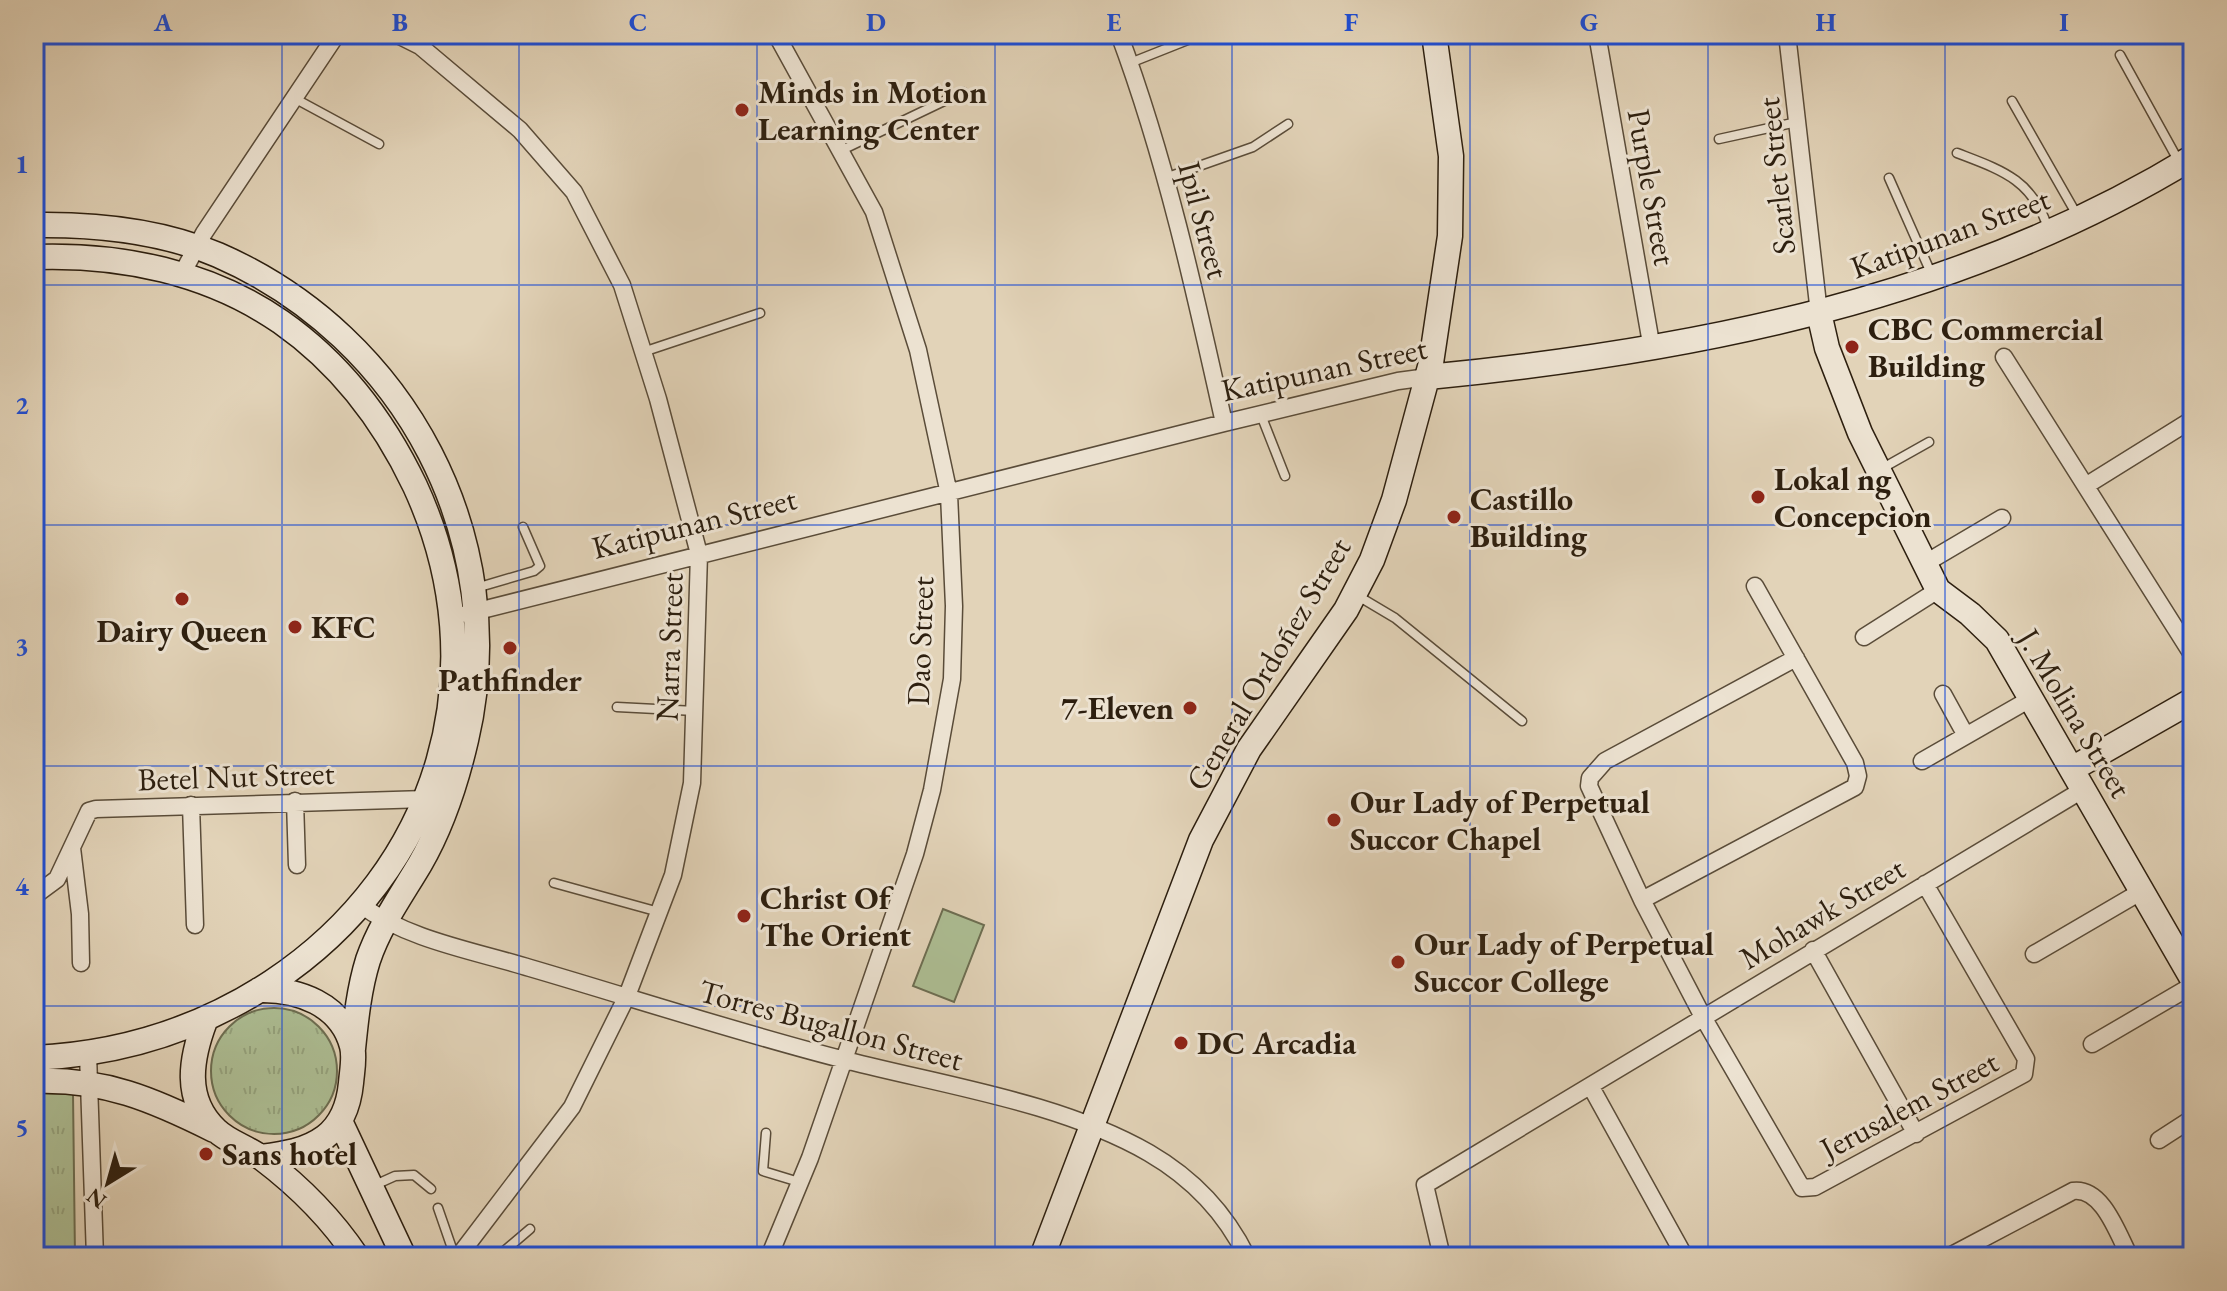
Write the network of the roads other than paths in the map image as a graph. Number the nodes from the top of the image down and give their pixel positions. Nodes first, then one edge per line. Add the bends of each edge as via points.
1 (337, 34) edge
2 (396, 34) edge
3 (776, 34) edge
4 (1119, 34) edge
5 (1203, 34) edge
6 (1434, 34) edge
7 (1597, 34) edge
8 (1787, 34) edge
9 (2120, 55) dead end
10 (1130, 63) junction
11 (963, 92) dead end
12 (293, 98) junction
13 (2012, 101) dead end
14 (1798, 121) junction
15 (1288, 124) dead end
16 (1719, 139) dead end
17 (379, 144) dead end
18 (842, 150) junction
19 (1957, 153) dead end
20 (2187, 161) edge
21 (1889, 178) dead end
22 (1164, 179) junction
23 (2079, 219) junction
24 (34, 225) edge
25 (2050, 232) junction
26 (196, 247) junction
27 (34, 257) edge
28 (182, 274) junction
29 (1932, 278) junction
30 (760, 313) dead end
31 (1819, 313) junction
32 (1652, 349) junction
33 (643, 352) junction
34 (2004, 357) dead end
35 (1428, 377) junction
36 (1261, 415) junction
37 (2193, 419) edge
38 (1224, 423) junction
39 (1929, 442) dead end
40 (1877, 471) junction
41 (1285, 476) dead end
42 (2087, 485) junction
43 (949, 494) junction
44 (2002, 518) dead end
45 (523, 527) dead end
46 (699, 554) junction
47 (1924, 564) junction
48 (1755, 586) dead end
49 (1938, 590) junction
50 (1354, 594) junction
51 (477, 600) junction
52 (453, 618) junction
53 (1864, 637) dead end
54 (2193, 656) edge
55 (1796, 658) junction
56 (1943, 694) dead end
57 (2032, 698) junction
58 (2193, 700) edge
59 (617, 707) dead end
60 (695, 711) junction
61 (1522, 721) dead end
62 (1965, 734) junction
63 (1922, 761) dead end
64 (2078, 779) junction
65 (426, 799) junction
66 (295, 801) junction
67 (191, 805) junction
68 (72, 848) junction
69 (297, 865) dead end
70 (554, 883) dead end
71 (1925, 884) junction
72 (2142, 891) junction
73 (34, 896) edge
74 (1642, 900) junction
75 (361, 905) junction
76 (659, 912) junction
77 (384, 922) junction
78 (195, 925) dead end
79 (1813, 950) junction
80 (2034, 954) dead end
81 (81, 963) dead end
82 (2193, 982) edge
83 (259, 990) junction
84 (627, 996) junction
85 (1703, 1017) junction
86 (205, 1021) junction
87 (2092, 1044) dead end
88 (353, 1049) junction
89 (88, 1054) junction
90 (34, 1058) edge
91 (844, 1060) junction
92 (34, 1081) edge
93 (90, 1083) junction
94 (1591, 1087) junction
95 (2193, 1118) edge
96 (340, 1121) junction
97 (1092, 1126) junction
98 (216, 1131) junction
99 (766, 1133) dead end
100 (1916, 1134) junction
101 (2159, 1140) dead end
102 (261, 1157) junction
103 (800, 1182) junction
104 (371, 1187) junction
105 (431, 1189) dead end
106 (438, 1208) dead end
107 (530, 1229) dead end
108 (95, 1257) edge
109 (357, 1257) edge
110 (404, 1257) edge
111 (456, 1257) edge
112 (497, 1257) edge
113 (769, 1257) edge
114 (1042, 1257) edge
115 (1247, 1257) edge
116 (1442, 1257) edge
117 (1685, 1257) edge
118 (1948, 1257) edge
119 (2130, 1257) edge

1 - 12 street
2 - 33 street, Narra Street via 420,46 520,130 574,192 622,285
3 - 18 street, Dao Street
4 - 10 street, Ipil Street
5 - 10 lane
6 - 35 street, General Ordoñez Street via 1448,121 1452,216
7 - 32 street, Purple Street
8 - 14 street, Scarlet Street
9 - 20 lane
10 - 22 street, Ipil Street
11 - 18 lane
12 - 17 lane
12 - 26 street
13 - 23 lane
14 - 16 lane
14 - 31 street, Scarlet Street
15 - 22 lane via 1253,147
18 - 43 street, Dao Street via 874,212 918,350
19 - 25 lane via 2016,178 2042,209
20 - 23 street, Katipunan Street
21 - 29 lane
22 - 38 street, Ipil Street
23 - 25 street, Katipunan Street
24 - 26 street via 111,229
25 - 29 street, Katipunan Street
26 - 28 street
26 - 51 street via 237,265 301,305 347,341 385,381 438,469 470,561
27 - 28 street via 115,259
28 - 52 street via 281,322 336,368 370,408 425,508
29 - 31 street, Katipunan Street
30 - 33 lane
31 - 32 street, Katipunan Street
31 - 40 street, J. Molina Street via 1827,348
32 - 35 street, Katipunan Street
33 - 46 street, Narra Street
34 - 42 street
35 - 36 street, Katipunan Street
35 - 50 street, General Ordoñez Street via 1385,524
36 - 38 street, Katipunan Street
36 - 41 lane
37 - 42 street
38 - 43 street, Katipunan Street
39 - 40 lane
40 - 47 street, J. Molina Street
42 - 54 street
43 - 46 street, Katipunan Street
43 - 91 street, Dao Street via 952,679 940,752 915,854
44 - 47 street
45 - 51 lane via 540,566
46 - 51 street, Katipunan Street
46 - 60 street, Narra Street
47 - 49 street, J. Molina Street
48 - 55 street
49 - 53 street
49 - 57 street, J. Molina Street via 1997,640
50 - 61 lane via 1395,618
50 - 97 street, General Ordoñez Street via 1249,749 1210,821
51 - 52 street, Katipunan Street
51 - 77 street via 476,686 459,770 431,842
52 - 65 street via 451,708
55 - 74 street via 1605,761 1590,778 1590,793
55 - 74 street via 1855,763 1855,787
56 - 62 street
57 - 62 street
57 - 64 street, J. Molina Street
58 - 64 street
59 - 60 lane
60 - 76 street, Narra Street via 692,783 673,875
62 - 63 street
64 - 71 street, Mohawk Street
64 - 72 street, J. Molina Street
65 - 66 street, Betel Nut Street
65 - 75 street via 396,856
66 - 67 street, Betel Nut Street
66 - 69 street
67 - 68 street, Betel Nut Street via 89,811
67 - 78 street
68 - 73 street via 57,879
68 - 81 street
70 - 76 lane
71 - 79 street, Mohawk Street
71 - 100 street, Jerusalem Street via 2026,1059 2018,1079
72 - 80 street
72 - 82 street, J. Molina Street
74 - 85 street
75 - 77 street, Torres Bugallon Street
75 - 83 street via 323,945
76 - 84 street, Narra Street
77 - 84 street, Torres Bugallon Street
77 - 88 street via 359,996
79 - 85 street, Mohawk Street
79 - 100 street
82 - 87 street
83 - 86 street
83 - 88 street via 301,994 320,1004 337,1018
84 - 91 street, Torres Bugallon Street
84 - 111 street, Narra Street via 572,1107
85 - 94 street, Mohawk Street
85 - 100 street, Jerusalem Street via 1802,1188 1815,1187
86 - 89 street
86 - 98 street via 193,1052 191,1080 199,1108
88 - 96 street via 349,1097
89 - 90 street
89 - 93 street
91 - 97 street, Torres Bugallon Street
91 - 103 street, Dao Street
92 - 93 street
93 - 98 street via 152,1098
93 - 108 street
94 - 116 street, Mohawk Street via 1425,1185
94 - 117 street
95 - 101 street
96 - 102 street via 309,1147
96 - 104 street
97 - 114 street, General Ordoñez Street
97 - 115 street, Torres Bugallon Street via 1190,1181
98 - 102 street
99 - 103 lane via 763,1171
102 - 109 street via 311,1198
103 - 113 street, Dao Street
104 - 105 lane via 395,1176 414,1175
104 - 110 street
106 - 111 lane
107 - 112 lane
118 - 119 street via 2085,1189 2095,1196

